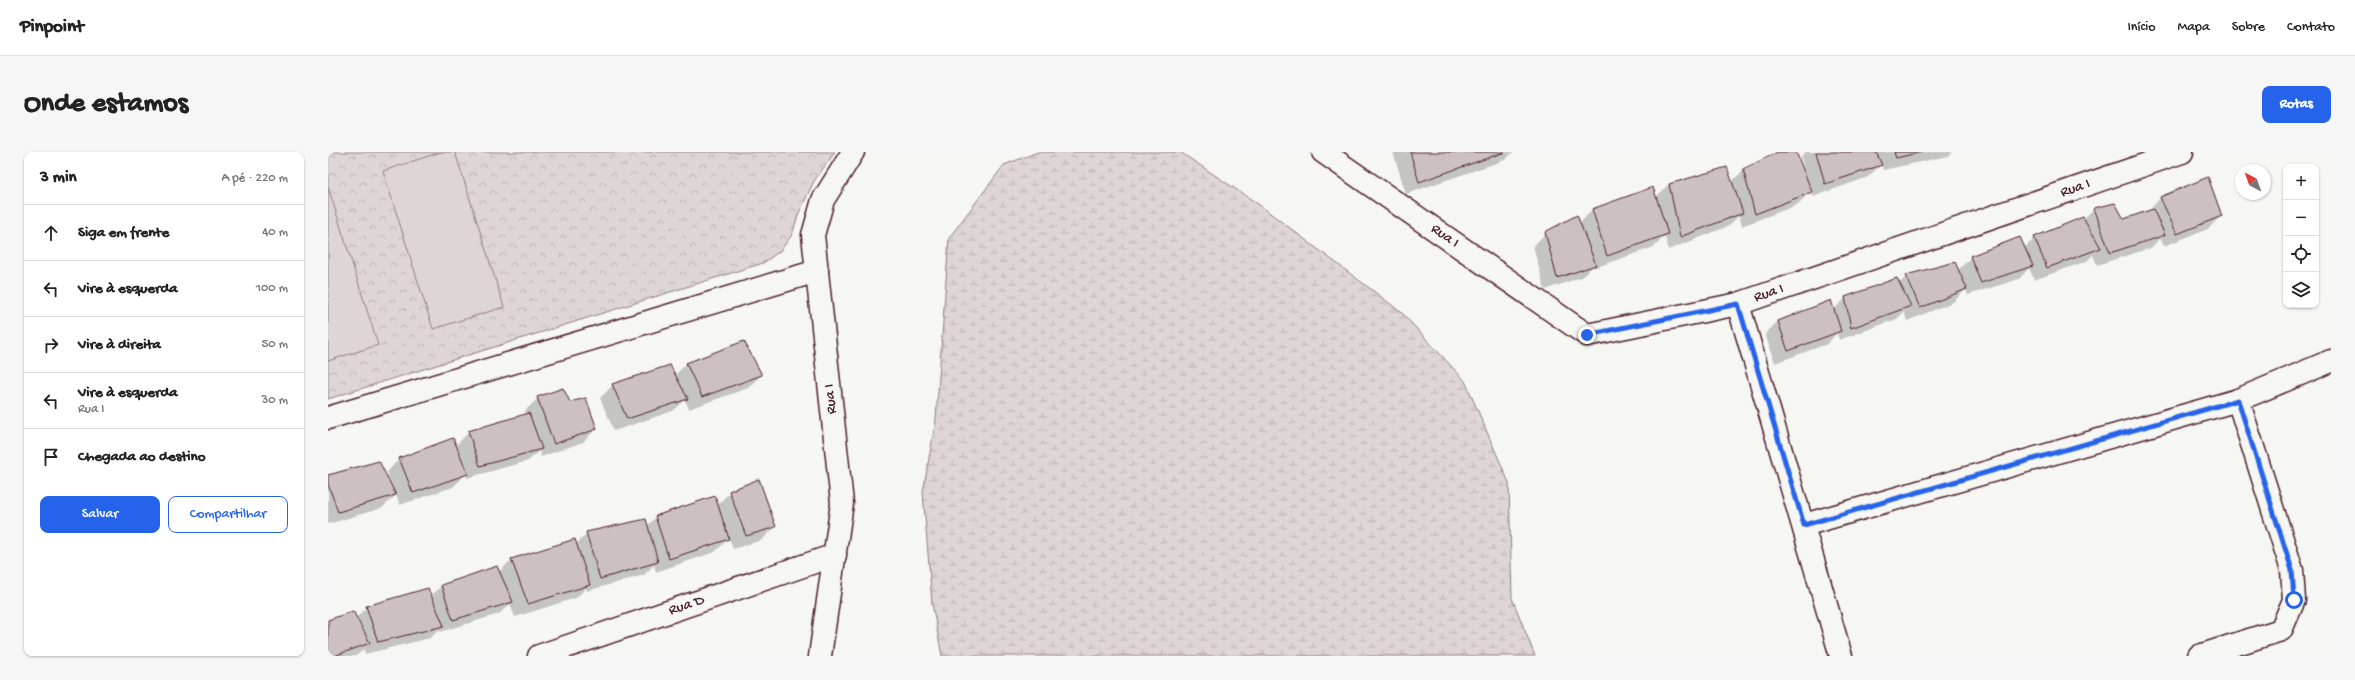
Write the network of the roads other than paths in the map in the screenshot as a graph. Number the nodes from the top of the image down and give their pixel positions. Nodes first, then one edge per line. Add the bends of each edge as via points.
1 (853, 152) edge
2 (1323, 152) edge
3 (2182, 152) edge
4 (817, 271) junction
5 (1738, 304) junction
6 (2331, 361) edge
7 (2238, 400) junction
8 (328, 418) edge
9 (1804, 525) junction
10 (835, 555) junction
11 (539, 656) edge
12 (820, 656) edge
13 (1842, 656) edge
14 (2198, 656) edge

1 - 4 street, Rua I via 821,207 813,235
2 - 5 street, Rua I via 1587,335
3 - 5 street, Rua I
4 - 8 street
4 - 10 street, Rua I via 842,503
5 - 9 street
6 - 7 street
7 - 9 street
7 - 14 street via 2292,570 2294,600 2281,630
9 - 13 street
10 - 11 street, Rua D
10 - 12 street, Rua I

